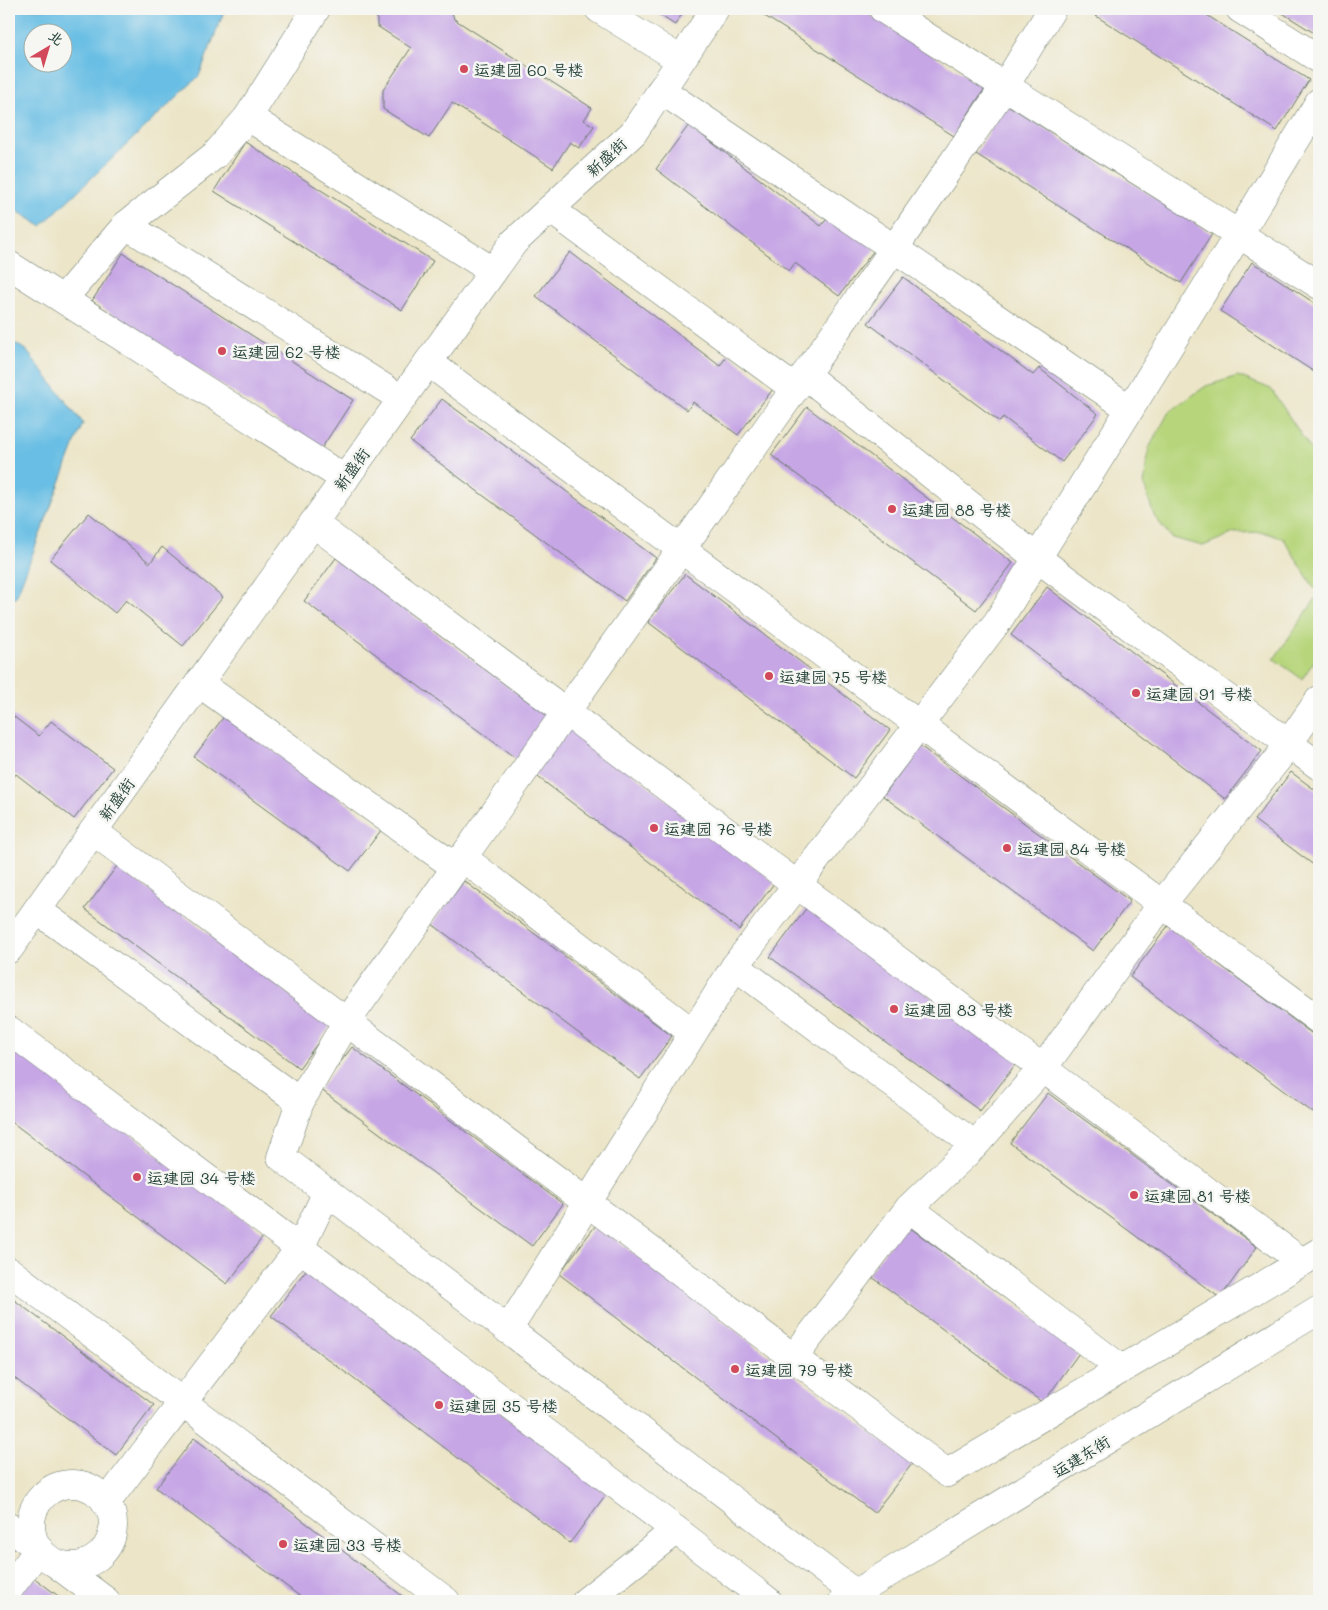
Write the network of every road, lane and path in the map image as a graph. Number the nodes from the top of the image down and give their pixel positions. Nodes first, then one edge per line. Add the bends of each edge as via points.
1 (316, 9) edge
2 (599, 9) edge
3 (715, 9) edge
4 (883, 9) edge
5 (1052, 9) edge
6 (1240, 9) edge
7 (681, 60) junction
8 (1319, 60) edge
9 (1005, 86) junction
10 (661, 90) junction
11 (1319, 102) edge
12 (248, 117) junction
13 (550, 209) junction
14 (126, 225) junction
15 (1239, 234) junction
16 (894, 249) junction
17 (9, 265) edge
18 (493, 271) junction
19 (1319, 286) edge
20 (63, 300) junction
21 (428, 362) junction
22 (800, 382) junction
23 (402, 399) junction
24 (1130, 409) junction
25 (344, 479) junction
26 (313, 523) junction
27 (681, 549) junction
28 (1038, 558) junction
29 (199, 683) junction
30 (1319, 700) edge
31 (566, 711) junction
32 (919, 725) junction
33 (1289, 744) junction
34 (1319, 766) edge
35 (93, 831) junction
36 (459, 862) junction
37 (797, 884) junction
38 (1162, 904) junction
39 (19, 928) edge
40 (735, 966) junction
41 (347, 1020) junction
42 (1319, 1020) edge
43 (9, 1030) edge
44 (693, 1033) junction
45 (1043, 1068) junction
46 (300, 1102) junction
47 (975, 1145) junction
48 (327, 1192) junction
49 (588, 1202) junction
50 (909, 1208) junction
51 (1319, 1239) edge
52 (300, 1248) junction
53 (1305, 1256) edge
54 (9, 1271) edge
55 (1319, 1310) edge
56 (508, 1330) junction
57 (794, 1357) junction
58 (1122, 1369) junction
59 (183, 1402) junction
60 (106, 1503) junction
61 (9, 1527) edge
62 (676, 1530) junction
63 (47, 1556) junction
64 (9, 1589) edge
65 (849, 1598) edge
66 (106, 1601) edge
67 (446, 1601) edge
68 (586, 1601) edge
69 (768, 1601) edge

1 - 12 street
2 - 7 street
3 - 7 street, 新盛街
4 - 9 street
5 - 9 street
6 - 8 street
7 - 10 street, 新盛街
9 - 15 street
9 - 16 street
10 - 13 street, 新盛街 via 633,133
10 - 16 street
11 - 15 street
12 - 14 street via 215,155
12 - 18 street
13 - 18 street, 新盛街 via 514,242
13 - 22 street
14 - 20 street
14 - 23 street
15 - 19 street
15 - 24 street
16 - 22 street
16 - 24 street
17 - 20 street
18 - 21 street, 新盛街
20 - 25 street
21 - 23 street, 新盛街
21 - 27 street
22 - 27 street
22 - 28 street
23 - 25 street, 新盛街
24 - 28 street
25 - 26 street, 新盛街
26 - 29 street, 新盛街
26 - 31 street
27 - 31 street
27 - 32 street
28 - 32 street via 998,621
28 - 33 street
29 - 35 street, 新盛街
29 - 36 street
30 - 33 street
31 - 36 street
31 - 37 street
32 - 37 street
32 - 38 street
33 - 34 street
33 - 38 street
35 - 39 street, 新盛街
35 - 41 street
36 - 41 street
36 - 44 street
37 - 40 street
37 - 45 street
38 - 42 street
38 - 45 street
39 - 46 street
40 - 44 street
40 - 47 street
41 - 46 street
41 - 49 street
43 - 52 street
44 - 49 street
45 - 47 street
45 - 53 street
46 - 48 street via 281,1157
47 - 50 street
48 - 52 street
48 - 56 street
49 - 56 street
49 - 57 street
50 - 57 street
50 - 58 street
51 - 53 street
52 - 59 street
52 - 62 street
53 - 58 street
54 - 59 street
55 - 65 street, 运建东街
56 - 65 street
57 - 58 street via 947,1473
59 - 60 street
59 - 67 street
60 - 63 street via 111,1510 112,1538 95,1560 68,1566
60 - 63 street via 94,1489 81,1484 54,1486 43,1494 30,1517 30,1531 35,1544
61 - 63 street
62 - 68 street
62 - 69 street
63 - 64 street
63 - 66 street

